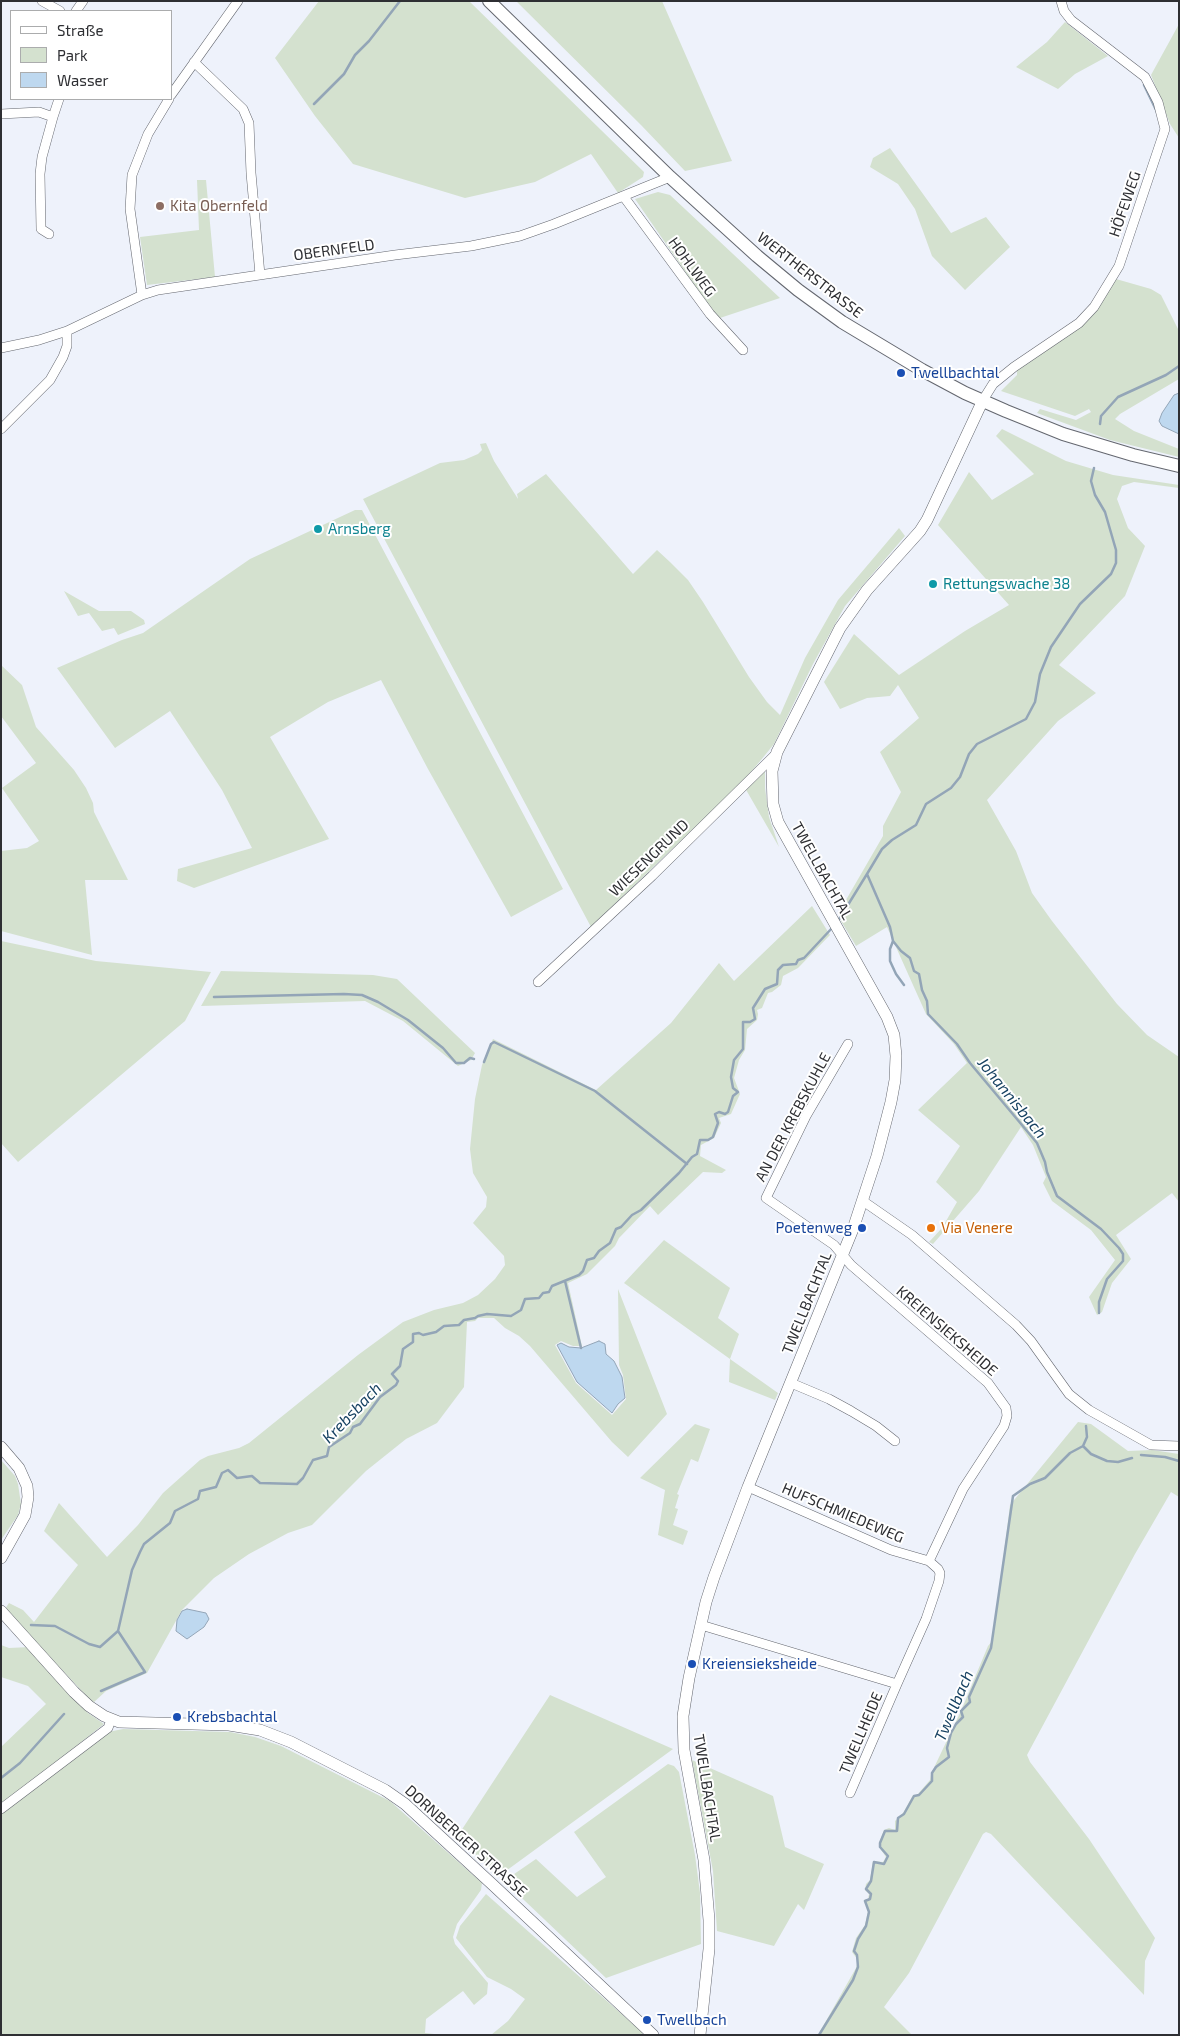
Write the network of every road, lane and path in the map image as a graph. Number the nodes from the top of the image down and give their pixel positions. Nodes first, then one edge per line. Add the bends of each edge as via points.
1 (42, 1) edge
2 (238, 1) edge
3 (489, 1) edge
4 (1061, 1) edge
5 (58, 10) edge
6 (194, 62) junction
7 (172, 94) edge
8 (59, 100) edge
9 (167, 100) edge
10 (1, 114) edge
11 (53, 117) junction
12 (670, 177) junction
13 (624, 197) junction
14 (49, 234) dead end
15 (260, 275) junction
16 (142, 295) junction
17 (67, 331) junction
18 (1, 348) edge
19 (743, 350) dead end
20 (983, 400) junction
21 (1, 429) edge
22 (1179, 466) edge
23 (777, 752) junction
24 (538, 982) dead end
25 (848, 1044) dead end
26 (863, 1201) junction
27 (842, 1254) junction
28 (791, 1383) junction
29 (895, 1441) dead end
30 (1179, 1446) edge
31 (1, 1447) edge
32 (748, 1487) junction
33 (1, 1558) edge
34 (929, 1561) junction
35 (1, 1611) edge
36 (701, 1625) junction
37 (896, 1684) junction
38 (112, 1720) junction
39 (850, 1793) dead end
40 (1, 1809) edge
41 (653, 2035) edge
42 (700, 2035) edge

1 - 5 street
2 - 6 street
3 - 12 main road, WERTHERSTRASSE
4 - 20 street, HÖFEWEG via 1071,20 1145,77 1158,102 1165,129 1119,266 1094,307 1079,323 998,380
6 - 7 street
6 - 15 street via 243,109 249,123
8 - 11 street
9 - 16 street via 148,134 132,175 130,208
10 - 11 street via 39,112
11 - 14 street via 40,174 41,229
12 - 13 street, OBERNFELD
12 - 20 main road, WERTHERSTRASSE via 757,256 820,307 879,345
13 - 15 street, OBERNFELD via 520,236 471,246
13 - 19 street, HOHLWEG via 710,314
15 - 16 street, OBERNFELD
16 - 17 street, OBERNFELD
17 - 18 street, OBERNFELD
17 - 21 street via 63,358 50,380
20 - 22 main road, WERTHERSTRASSE via 1063,434
20 - 23 street, TWELLBACHTAL via 927,520 849,614
23 - 24 street, WIESENGRUND via 652,876
23 - 26 street, TWELLBACHTAL via 772,788 778,822 894,1035 896,1056 892,1102
25 - 27 street, AN DER KREBSKUHLE via 806,1116 766,1198
26 - 27 street, TWELLBACHTAL
26 - 30 street via 912,1235 1016,1325 1069,1394 1088,1410 1151,1445
27 - 28 street, TWELLBACHTAL
27 - 34 street, KREIENSIEKSHEIDE via 850,1265 988,1384 1006,1408 1004,1426 963,1489
28 - 29 street via 836,1403
28 - 32 street, TWELLBACHTAL
31 - 33 street via 19,1468 28,1497 25,1515
32 - 34 street, HUFSCHMIEDEWEG via 891,1550
32 - 36 street, TWELLBACHTAL via 714,1577
34 - 37 street via 938,1569 939,1581 926,1619
35 - 38 street, DORNBERGER STRASSE via 74,1692
36 - 37 street
36 - 42 street, TWELLBACHTAL via 683,1716 684,1750 704,1860 709,1920
37 - 39 street, TWELLHEIDE
38 - 40 street via 108,1728
38 - 41 street, DORNBERGER STRASSE via 229,1725 260,1730 291,1742 385,1790 488,1879

